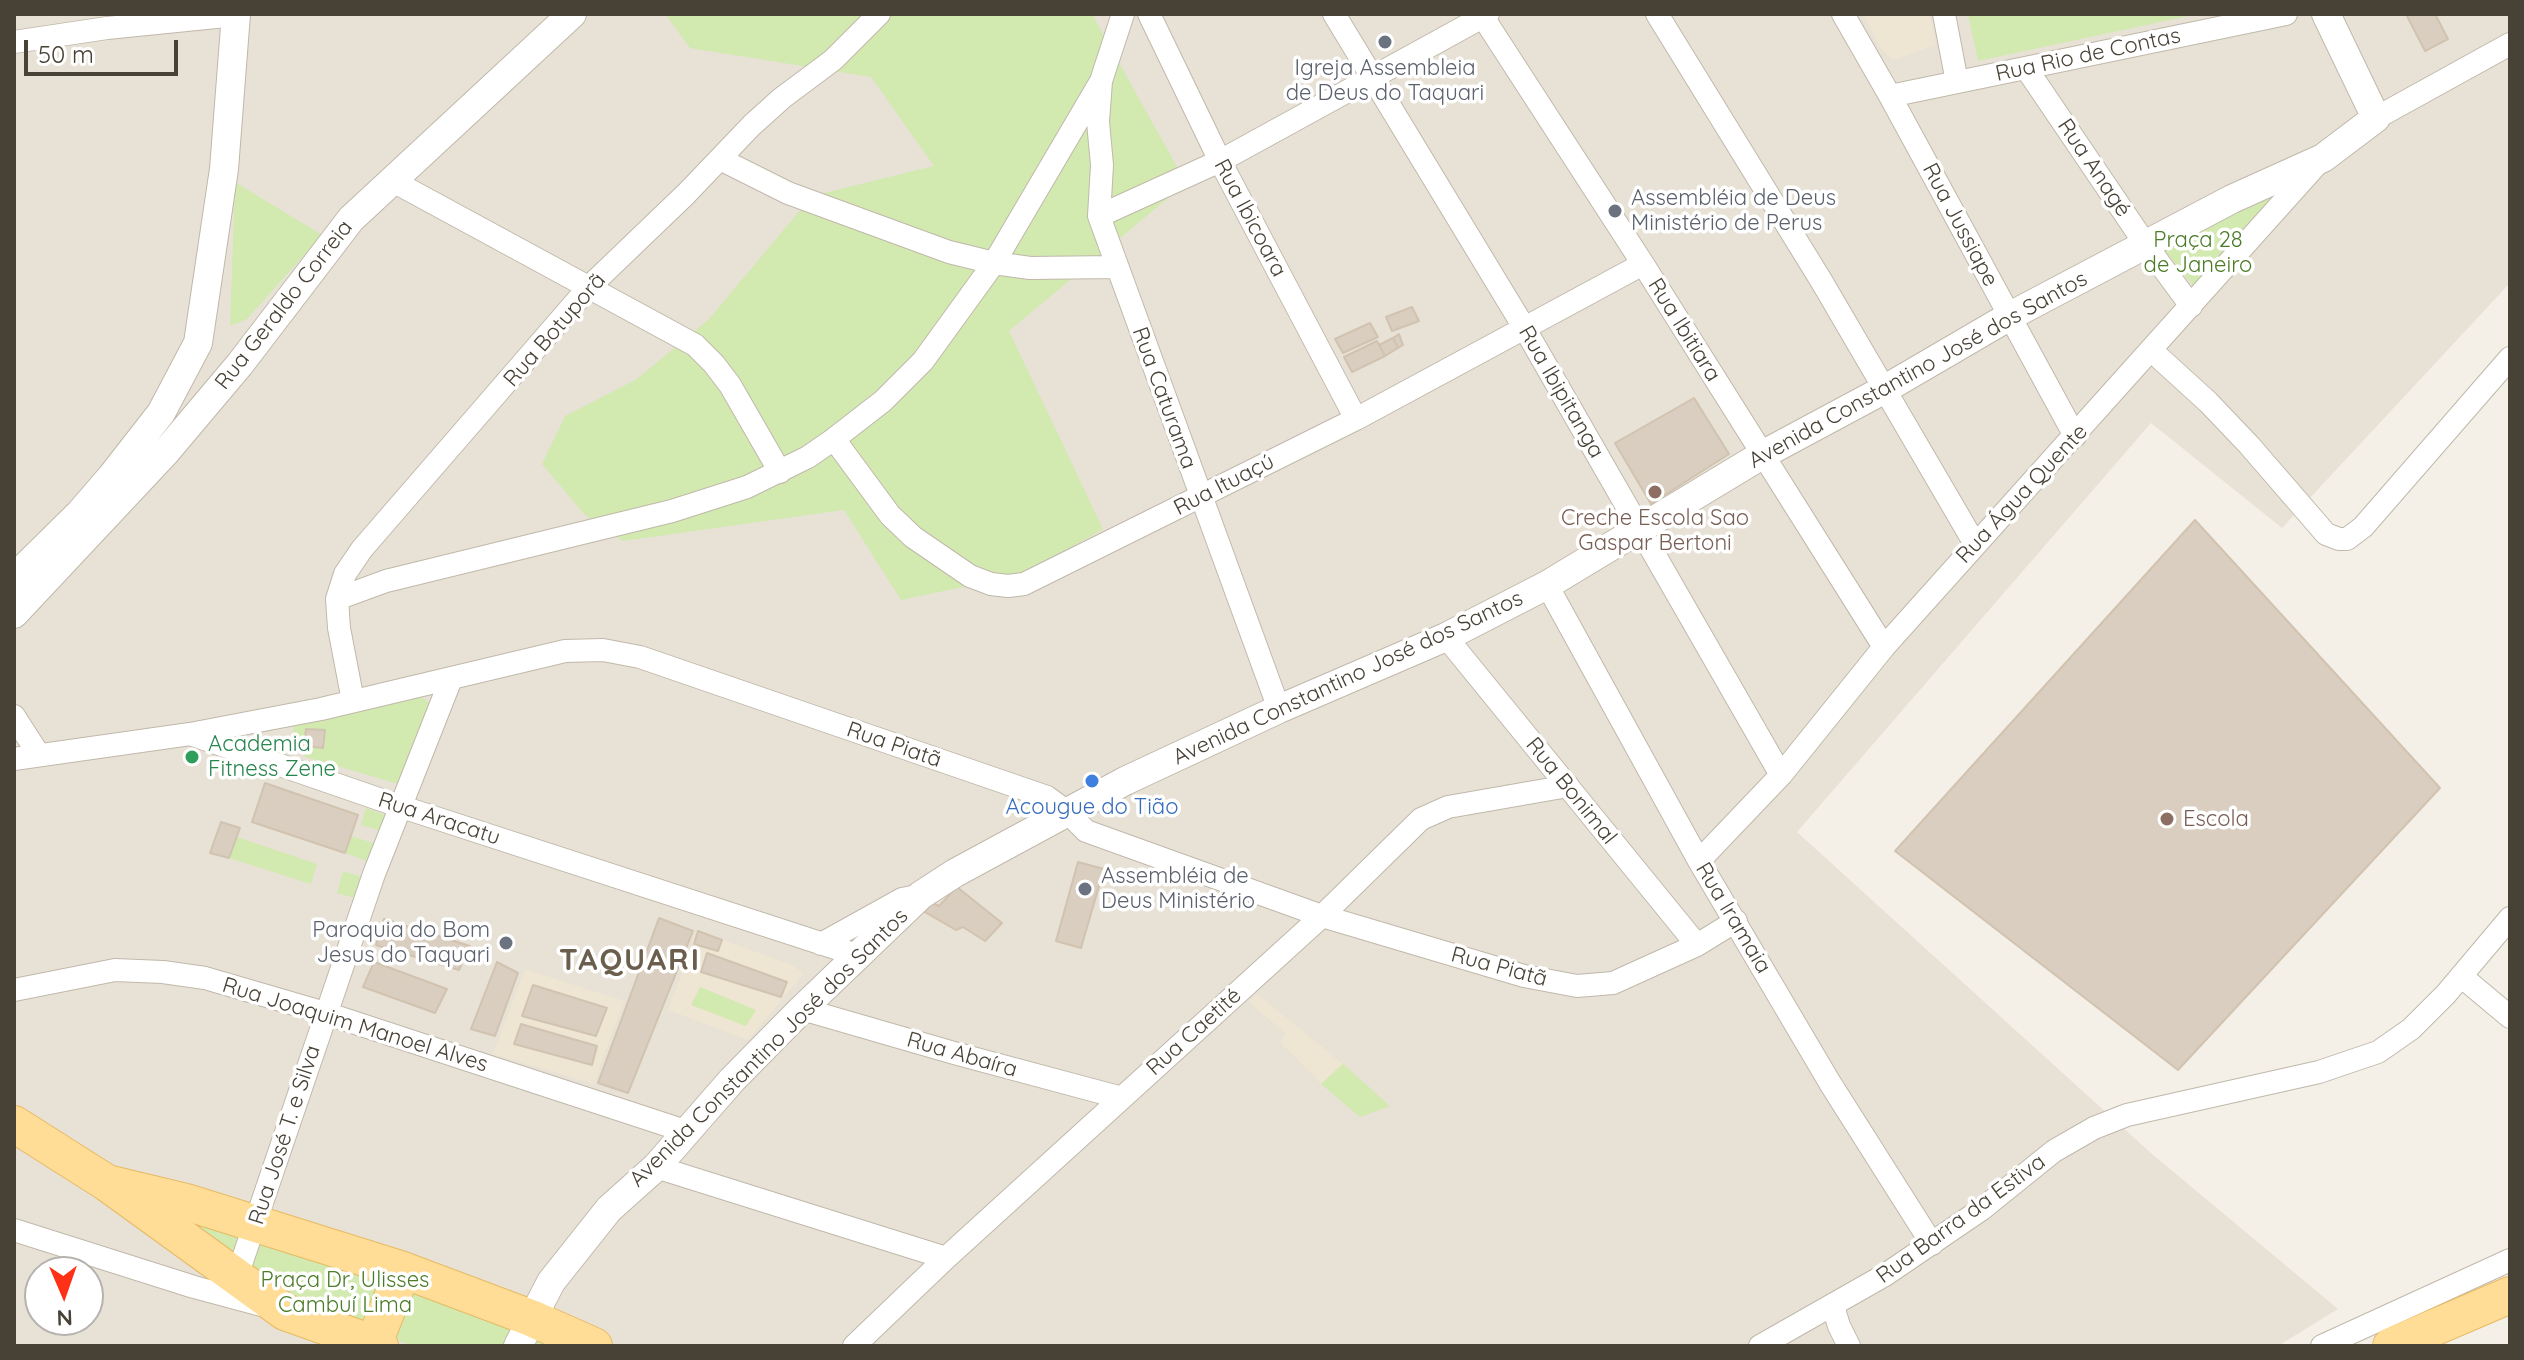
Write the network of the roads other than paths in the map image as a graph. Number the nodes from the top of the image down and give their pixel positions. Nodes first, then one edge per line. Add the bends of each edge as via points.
1 (572, 14) edge
2 (879, 14) edge
3 (1123, 14) edge
4 (1149, 14) edge
5 (1334, 14) edge
6 (1657, 14) edge
7 (1843, 14) edge
8 (1944, 14) edge
9 (2286, 14) edge
10 (2326, 14) edge
11 (236, 15) edge
12 (1484, 15) edge
13 (14, 42) edge
14 (2510, 44) edge
15 (2026, 68) junction
16 (1373, 79) junction
17 (1101, 81) junction
18 (1957, 82) junction
19 (1890, 96) junction
20 (2376, 118) junction
21 (2323, 158) junction
22 (720, 159) junction
23 (1220, 161) junction
24 (391, 180) junction
25 (1099, 216) junction
26 (2146, 245) junction
27 (994, 263) junction
28 (1643, 264) junction
29 (1116, 267) junction
30 (588, 288) junction
31 (2191, 306) junction
32 (2010, 316) junction
33 (1525, 329) junction
34 (198, 343) junction
35 (2152, 351) junction
36 (2510, 358) edge
37 (240, 364) junction
38 (1885, 389) junction
39 (1356, 419) junction
40 (2075, 436) junction
41 (834, 439) junction
42 (1762, 455) junction
43 (780, 472) junction
44 (1201, 497) junction
45 (1639, 528) junction
46 (1975, 544) junction
47 (14, 578) edge
48 (1547, 585) junction
49 (337, 599) junction
50 (14, 614) edge
51 (1446, 637) junction
52 (1884, 647) junction
53 (451, 679) junction
54 (353, 701) junction
55 (1279, 709) junction
56 (14, 716) edge
57 (190, 734) junction
58 (39, 755) junction
59 (14, 759) edge
60 (1781, 775) junction
61 (1568, 786) junction
62 (399, 806) junction
63 (1066, 811) junction
64 (1699, 861) junction
65 (921, 895) junction
66 (1322, 916) junction
67 (2510, 918) edge
68 (1736, 921) junction
69 (821, 944) junction
70 (1697, 945) junction
71 (857, 955) junction
72 (2461, 976) junction
73 (14, 990) edge
74 (802, 1009) junction
75 (325, 1013) junction
76 (2510, 1017) edge
77 (1122, 1098) junction
78 (14, 1124) edge
79 (688, 1132) junction
80 (656, 1167) junction
81 (107, 1183) junction
82 (255, 1224) junction
83 (14, 1230) edge
84 (1932, 1244) junction
85 (946, 1258) junction
86 (2510, 1260) edge
87 (403, 1270) junction
88 (237, 1276) junction
89 (2510, 1295) edge
90 (1833, 1306) junction
91 (285, 1312) junction
92 (524, 1332) edge
93 (377, 1345) edge
94 (594, 1346) edge
95 (854, 1346) edge
96 (1760, 1346) edge
97 (1849, 1346) edge
98 (2322, 1346) edge
99 (2391, 1346) edge

1 - 24 street, Rua Geraldo Correia
2 - 22 street, Rua Botuporã
3 - 17 street
4 - 23 street, Rua Ibicoara
5 - 16 street, Rua Ibipitanga
6 - 38 street
7 - 19 street, Rua Jussiape
8 - 18 street
9 - 15 street, Rua Rio de Contas
10 - 20 street
11 - 13 street
11 - 34 street, Rua Geraldo Correia via 224,169
12 - 16 street
12 - 28 street, Rua Ibitiara
14 - 20 street
15 - 18 street, Rua Rio de Contas
15 - 26 street, Rua Anagé
16 - 23 street
16 - 33 street, Rua Ibipitanga
17 - 25 street
17 - 27 street
18 - 19 street, Rua Rio de Contas
19 - 32 street, Rua Jussiape
20 - 21 street, Rua Água Quente
21 - 26 street, Avenida Constantino José dos Santos
21 - 31 street, Rua Água Quente
22 - 27 street via 788,193 949,252
22 - 30 street, Rua Botuporã
23 - 25 street
23 - 39 street, Rua Ibicoara
24 - 30 street
24 - 37 street, Rua Geraldo Correia via 344,228
25 - 29 street, Rua Caturama
26 - 31 street, Rua Anagé
26 - 32 street, Avenida Constantino José dos Santos
27 - 29 street
27 - 41 street via 923,361
28 - 33 street, Rua Ituaçú
28 - 42 street, Rua Ibitiara
29 - 44 street, Rua Caturama
30 - 43 street via 695,345 730,385
30 - 49 street, Rua Botuporã via 362,549 339,586
31 - 35 street, Rua Água Quente
32 - 38 street, Avenida Constantino José dos Santos
32 - 40 street, Rua Jussiape
33 - 39 street, Rua Ituaçú
33 - 45 street, Rua Ibipitanga
34 - 37 street
34 - 47 street, Rua Geraldo Correia via 161,413 120,466
35 - 36 street via 2249,445 2326,534 2347,539
35 - 40 street, Rua Água Quente
37 - 50 street, Rua Geraldo Correia via 165,453
38 - 42 street, Avenida Constantino José dos Santos
38 - 46 street
39 - 44 street, Rua Ituaçú
40 - 46 street, Rua Água Quente
41 - 43 street
41 - 44 street, Rua Ituaçú via 890,515 913,537 991,584 1039,579
42 - 45 street, Avenida Constantino José dos Santos
42 - 52 street, Rua Ibitiara
43 - 49 street via 672,511 386,581
44 - 55 street, Rua Caturama
45 - 48 street, Avenida Constantino José dos Santos
45 - 60 street, Rua Ibipitanga
46 - 52 street, Rua Água Quente
48 - 51 street, Avenida Constantino José dos Santos
48 - 64 street, Rua Iramaia
49 - 54 street, Rua Botuporã
51 - 55 street, Avenida Constantino José dos Santos
51 - 61 street, Rua Bonimal
52 - 60 street, Rua Água Quente
53 - 54 street, Rua Piatã
53 - 62 street, Rua José T. e Silva
53 - 63 street, Rua Piatã via 565,651 603,650 640,657 1047,797
54 - 57 street, Rua Piatã
55 - 63 street, Avenida Constantino José dos Santos
56 - 58 street
57 - 58 street, Rua Aracatu
57 - 62 street, Rua Aracatu
58 - 59 street, Rua Aracatu
60 - 64 street, Rua Água Quente
61 - 66 street, Rua Caetité via 1448,807 1421,819
61 - 70 street, Rua Bonimal
62 - 69 street, Rua Aracatu
62 - 75 street, Rua José T. e Silva
63 - 65 street, Avenida Constantino José dos Santos
63 - 66 street, Rua Piatã via 1086,831
64 - 68 street, Rua Iramaia
65 - 69 street via 902,899
65 - 71 street, Avenida Constantino José dos Santos
66 - 70 street, Rua Piatã via 1524,976 1577,986 1613,983
66 - 77 street, Rua Caetité
67 - 72 street, Rua Barra da Estiva
68 - 70 street, Rua Piatã
68 - 84 street, Rua Iramaia
69 - 71 street, Rua Aracatu
71 - 74 street, Avenida Constantino José dos Santos
72 - 76 street
72 - 84 street, Rua Barra da Estiva via 2411,1029 2378,1052 2319,1072 2127,1115 2054,1151
73 - 75 street, Rua Joaquim Manoel Alves via 115,970 163,972 219,982
74 - 77 street, Rua Abaíra
74 - 79 street, Avenida Constantino José dos Santos
75 - 79 street, Rua Joaquim Manoel Alves
75 - 82 street, Rua José T. e Silva
77 - 85 street, Rua Caetité
78 - 81 main road
79 - 80 street, Avenida Constantino José dos Santos
80 - 85 street
80 - 92 street, Avenida Constantino José dos Santos via 601,1218 551,1282
81 - 82 main road
81 - 88 main road
82 - 87 main road
82 - 88 street, Rua José T. e Silva
83 - 91 street
84 - 90 street, Rua Barra da Estiva
85 - 95 street, Rua Caetité
86 - 98 street
87 - 92 main road
87 - 93 main road
88 - 91 main road
89 - 99 main road
90 - 96 street, Rua Barra da Estiva
90 - 97 street
91 - 93 main road
92 - 94 main road

